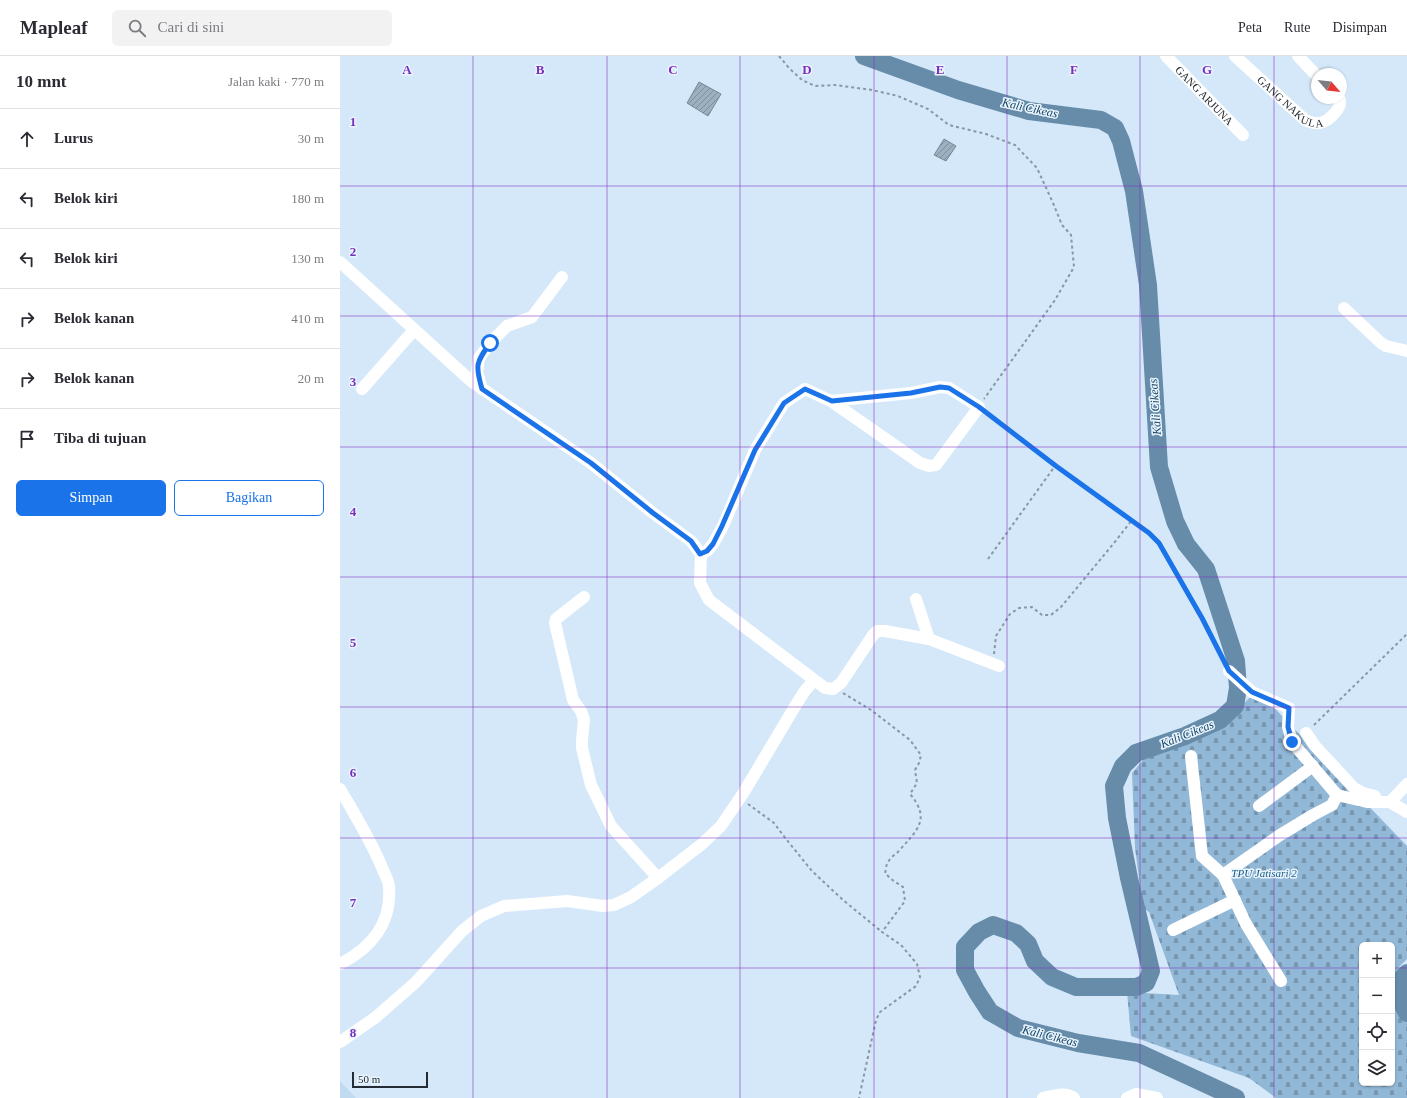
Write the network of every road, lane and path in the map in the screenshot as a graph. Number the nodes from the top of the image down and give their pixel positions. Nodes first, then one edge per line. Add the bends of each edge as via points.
1 (779, 56) edge
2 (1166, 56) edge
3 (1235, 56) edge
4 (1298, 56) edge
5 (1311, 70) edge
6 (1341, 104) edge
7 (1243, 135) dead end
8 (340, 262) edge
9 (562, 277) dead end
10 (1344, 308) dead end
11 (414, 330) junction
12 (1407, 351) edge
13 (362, 389) dead end
14 (482, 389) junction
15 (832, 401) junction
16 (979, 407) junction
17 (1056, 466) junction
18 (1132, 520) junction
19 (700, 554) junction
20 (988, 559) dead end
21 (584, 597) dead end
22 (916, 599) dead end
23 (1407, 634) edge
24 (929, 639) junction
25 (996, 664) joint
26 (1229, 671) joint
27 (814, 680) junction
28 (835, 688) junction
29 (1306, 733) joint
30 (1191, 756) dead end
31 (1313, 766) junction
32 (1407, 784) edge
33 (340, 790) edge
34 (1337, 795) junction
35 (740, 798) junction
36 (1387, 802) junction
37 (1259, 806) dead end
38 (1407, 812) edge
39 (1223, 875) junction
40 (658, 878) junction
41 (1235, 900) junction
42 (1173, 930) dead end
43 (882, 932) junction
44 (340, 964) edge
45 (1281, 981) dead end
46 (340, 1042) edge
47 (858, 1098) edge
48 (1043, 1098) edge
49 (1074, 1098) edge
50 (1127, 1098) edge
51 (1156, 1098) edge

1 - 16 path via 802,80 815,86 835,85 898,96 928,109 949,125 986,134 1015,145 1036,168 1062,225 1071,235 1074,267 1055,300
2 - 7 street, GANG ARJUNA
3 - 6 street, GANG NAKULA via 1305,120 1318,124 1324,122
4 - 5 street
8 - 11 street
9 - 14 street via 532,317 508,326 479,358 477,372
10 - 12 street via 1381,343
11 - 13 street
11 - 14 street
14 - 19 street via 591,463 691,541
15 - 16 street via 911,393 940,387 949,388
15 - 16 street via 920,463 929,466 936,465
15 - 19 street via 805,389 784,403 755,450 713,544
16 - 17 path
17 - 18 path
17 - 20 path
18 - 25 path via 1061,607 1051,615 1042,615 1032,607 1019,608 1010,614 996,636
18 - 26 path via 1159,543
19 - 27 street via 700,583 708,600
21 - 40 street via 556,619 555,624 573,700 584,720 582,748 591,785 611,826
22 - 24 street
23 - 29 path
24 - 25 street
24 - 28 street via 878,631 841,684
26 - 31 street via 1252,692 1289,708 1288,727 1292,742
27 - 28 street via 825,688
27 - 35 street via 804,692
28 - 43 path via 871,710 910,740 921,755 915,770 917,783 910,794 916,801 921,820 912,836 888,863 885,873 903,887 905,900
29 - 36 street via 1354,788
30 - 39 street via 1202,856
31 - 34 street
31 - 37 street
32 - 36 street
33 - 44 street via 377,856 389,886 389,906 382,926 371,942
34 - 36 street via 1367,802
34 - 39 street via 1332,806 1280,835
35 - 40 street via 721,826
35 - 43 path via 774,824 812,871
36 - 38 street
39 - 41 street
40 - 46 street via 631,897 614,905 567,902 504,906 481,916 462,931 416,982 376,1017
41 - 42 street
41 - 45 street via 1246,924
43 - 47 path via 901,945 917,964 920,977 916,986 880,1012
48 - 49 street via 1063,1094
50 - 51 street via 1136,1094

